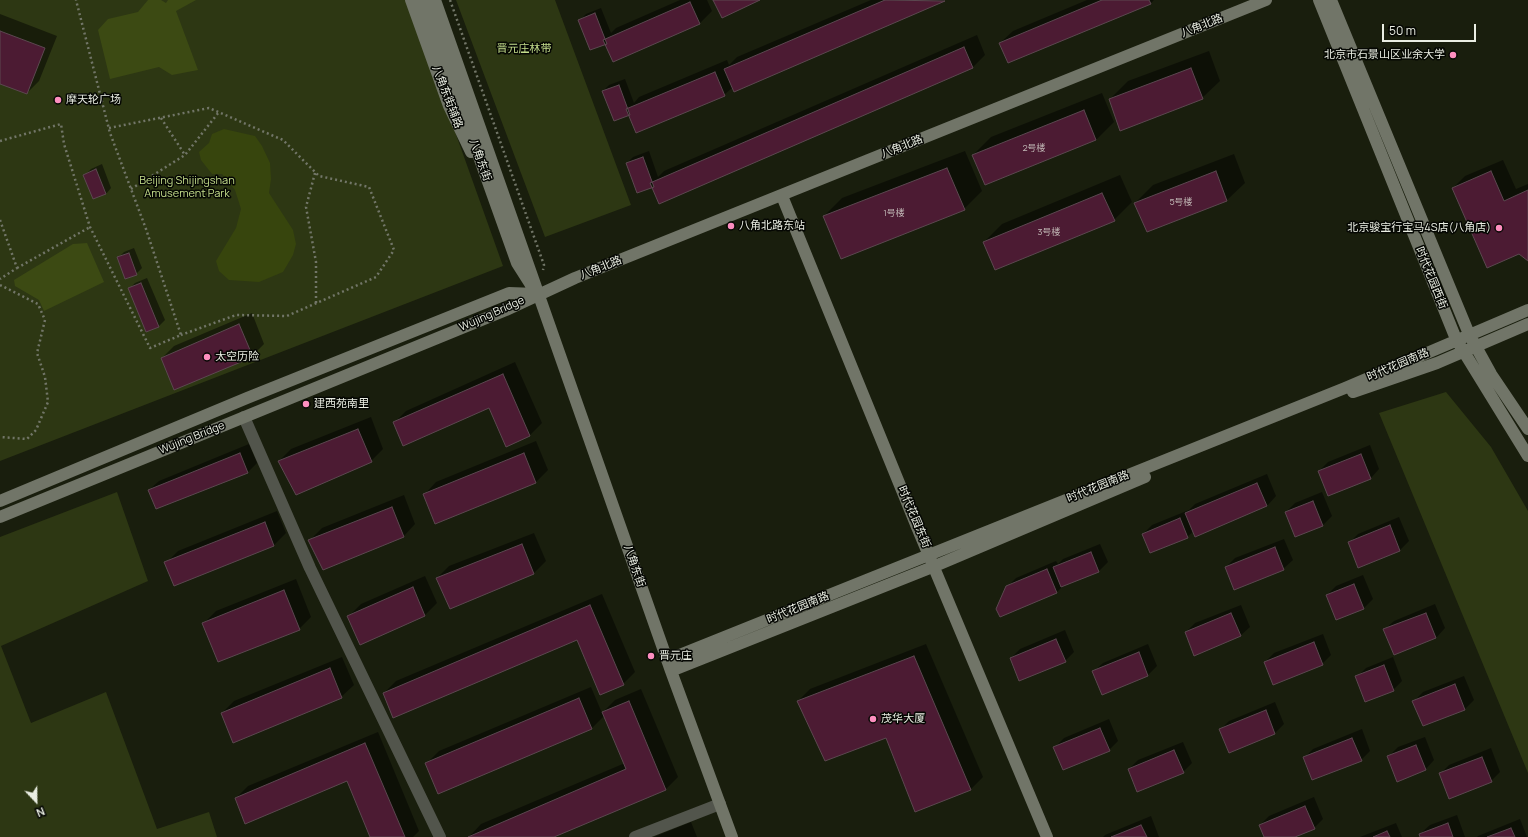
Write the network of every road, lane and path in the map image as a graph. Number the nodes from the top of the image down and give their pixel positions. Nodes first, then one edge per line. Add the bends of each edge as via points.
1 (76, 0) edge
2 (411, 0) edge
3 (423, 0) edge
4 (435, 0) edge
5 (450, 0) edge
6 (1266, 0) edge
7 (1319, 0) edge
8 (1331, 0) edge
9 (219, 112) junction
10 (161, 118) junction
11 (108, 128) junction
12 (0, 141) edge
13 (185, 155) junction
14 (315, 172) junction
15 (131, 189) junction
16 (491, 191) junction
17 (782, 196) junction
18 (0, 220) edge
19 (90, 227) junction
20 (17, 268) junction
21 (542, 272) dead end
22 (0, 279) edge
23 (0, 285) edge
24 (538, 294) junction
25 (316, 303) junction
26 (1528, 310) edge
27 (1528, 324) edge
28 (1469, 334) junction
29 (181, 335) junction
30 (1456, 339) junction
31 (1474, 346) junction
32 (1462, 351) junction
33 (244, 417) junction
34 (1528, 429) edge
35 (0, 437) edge
36 (1528, 456) edge
37 (0, 501) edge
38 (0, 517) edge
39 (932, 560) junction
40 (669, 666) junction
41 (720, 804) junction
42 (440, 837) edge
43 (635, 837) edge
44 (732, 837) edge
45 (1047, 837) edge

1 - 11 path
2 - 16 street, 八角东街辅路 via 459,130
3 - 16 street, 八角东街
4 - 24 street, 八角东街
5 - 21 path via 544,265
6 - 17 street, 八角北路
7 - 30 street, 时代花园西街
8 - 28 street, 时代花园西街
9 - 10 path via 210,108
9 - 13 path
9 - 14 path via 283,140
10 - 11 path
10 - 13 path
11 - 15 path
12 - 19 path via 61,124 64,144
13 - 15 path
14 - 25 path via 306,207 316,262
14 - 25 path via 319,176 369,187 394,250 376,277
15 - 29 path
16 - 24 street, 八角东街 via 517,263
17 - 24 street, 八角北路
17 - 39 street, 时代花园东街
18 - 20 path
19 - 20 path
19 - 29 path via 150,348
20 - 22 path
23 - 35 path via 38,304 44,320 37,353 45,377 48,402 36,430 27,439
24 - 33 street, Wujing Bridge via 506,310
24 - 37 street, Wujing Bridge via 509,293
24 - 40 street, 八角东街
25 - 29 path via 287,316 236,315
26 - 28 street, 时代花园南路
27 - 31 street, 时代花园南路
28 - 30 street, 时代花园南路
28 - 31 street, 时代花园西街
30 - 32 street, 时代花园西街
30 - 39 street, 时代花园南路 via 1345,388
31 - 32 street, 时代花园南路
31 - 34 street, 时代花园西街
32 - 36 street, 时代花园西街
32 - 39 street, 时代花园南路
33 - 38 street, Wujing Bridge
33 - 42 street via 310,568
39 - 40 street, 时代花园南路
39 - 45 street, 时代花园东街
40 - 41 street, 八角东街
41 - 43 street
41 - 44 street, 八角东街

